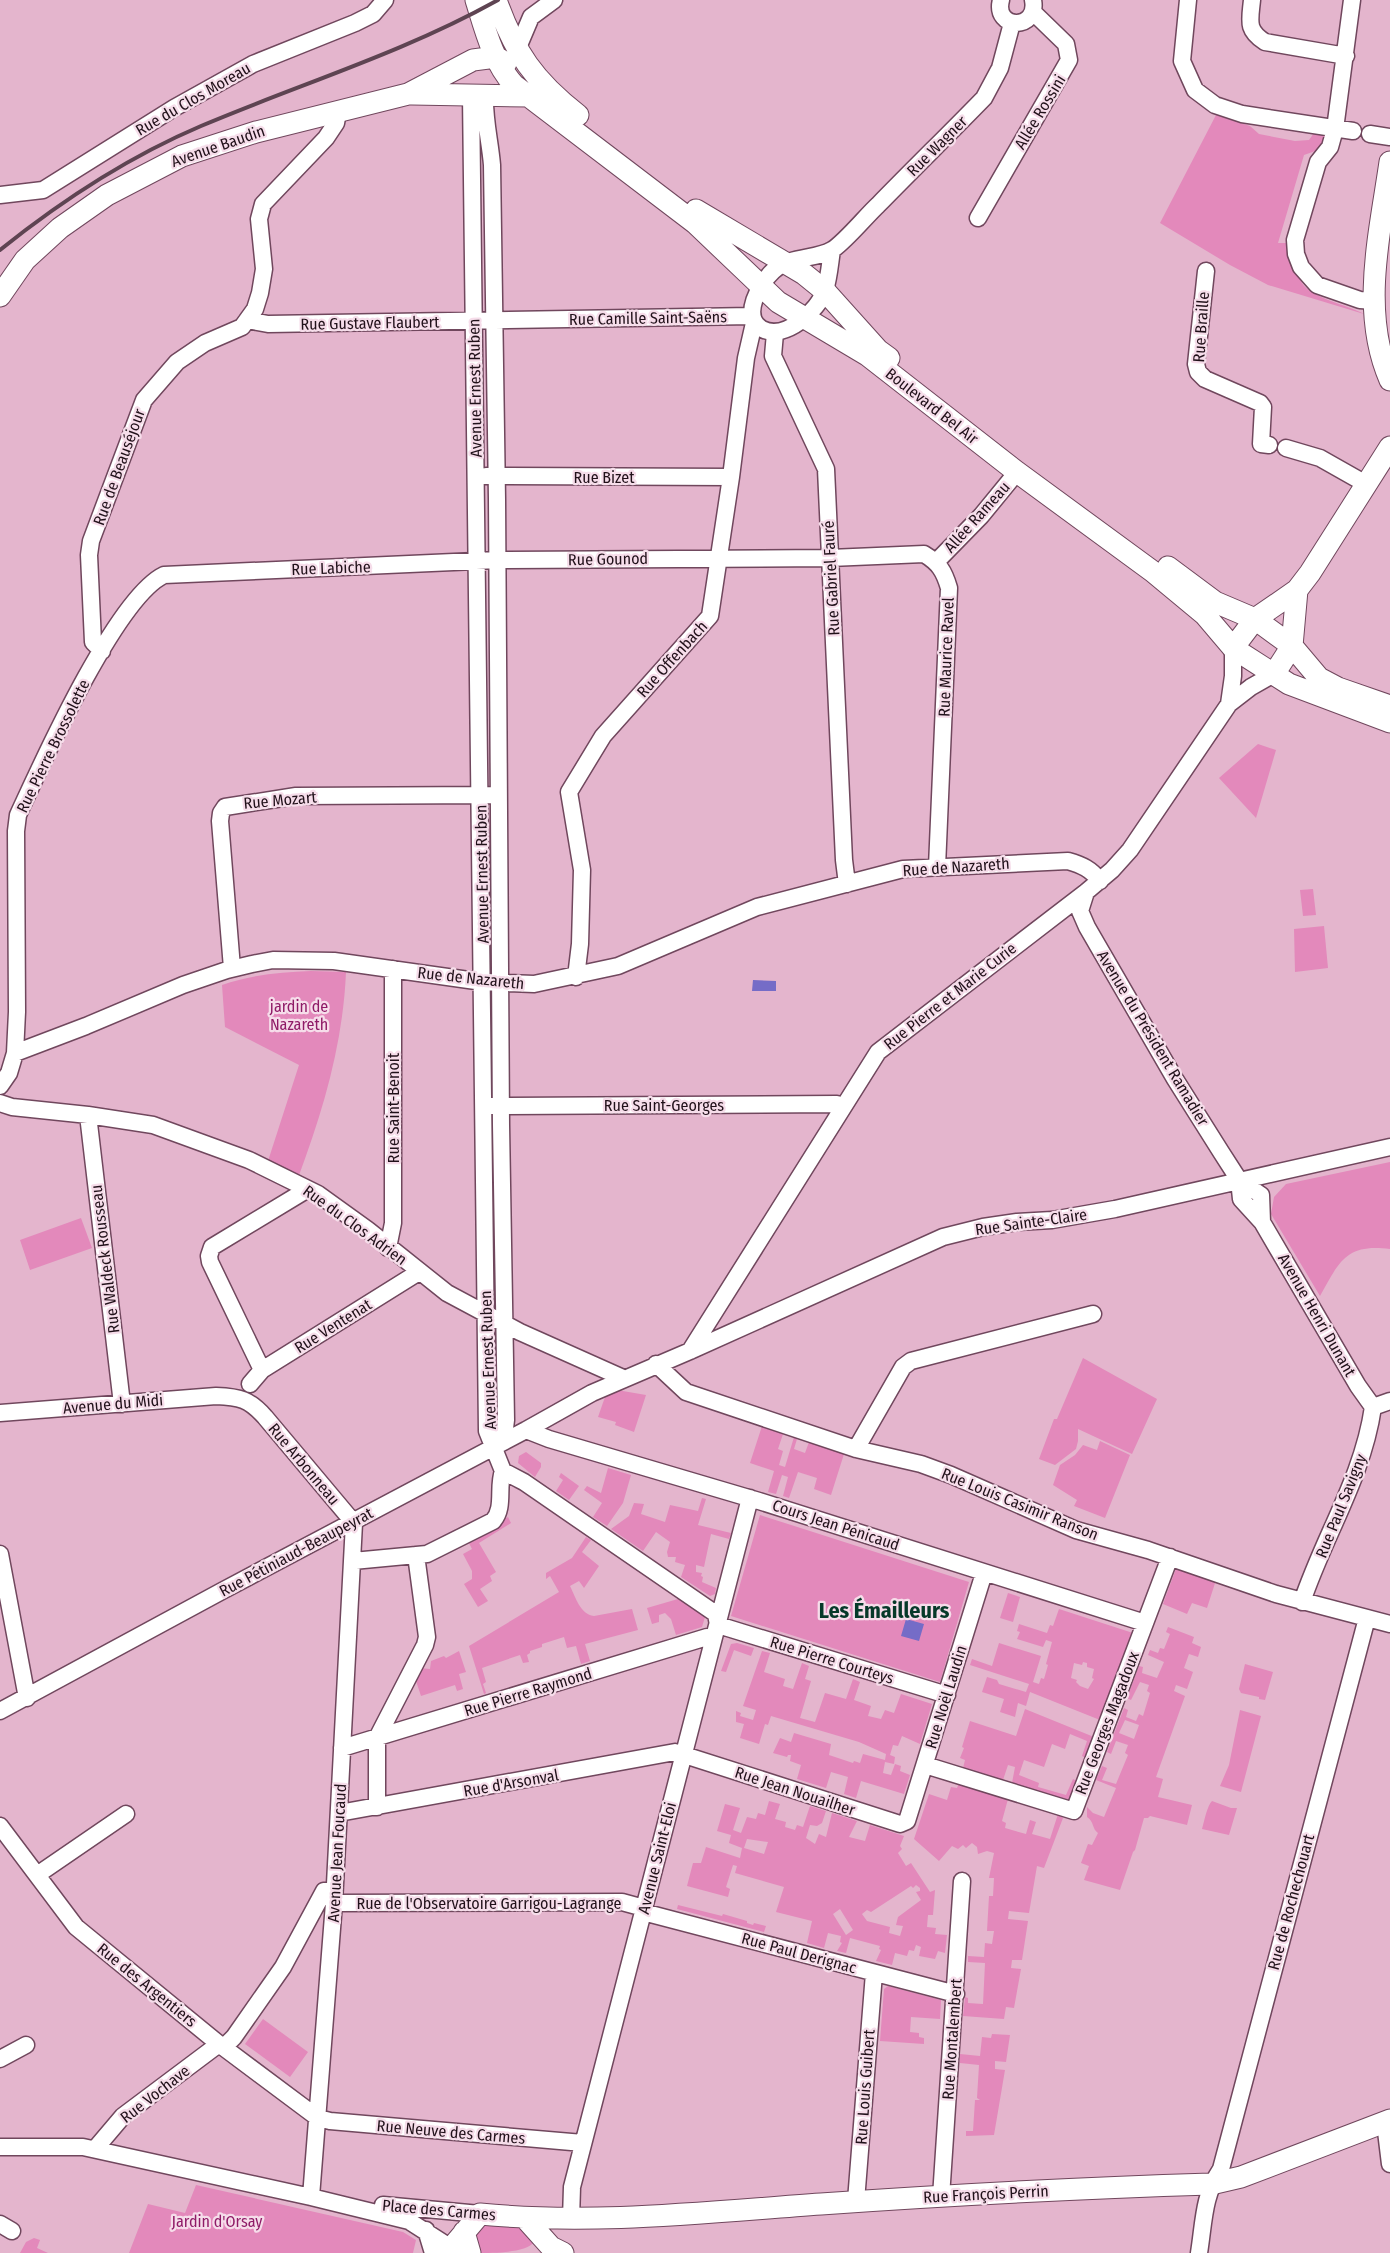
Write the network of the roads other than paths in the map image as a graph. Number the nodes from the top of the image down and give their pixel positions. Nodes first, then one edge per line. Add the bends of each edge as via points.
1 (385, 0) edge
2 (554, 0) edge
3 (1001, 0) edge
4 (1188, 0) edge
5 (1252, 0) edge
6 (1352, 0) edge
7 (1033, 6) edge
8 (489, 9) edge
9 (531, 17) junction
10 (1012, 23) junction
11 (511, 53) junction
12 (1346, 56) junction
13 (473, 60) junction
14 (408, 94) junction
15 (478, 95) junction
16 (529, 96) junction
17 (338, 112) junction
18 (1335, 129) junction
19 (1353, 131) dead end
20 (1370, 134) dead end
21 (1390, 136) edge
22 (1390, 162) edge
23 (0, 195) edge
24 (978, 218) dead end
25 (832, 250) junction
26 (1206, 271) dead end
27 (774, 273) junction
28 (0, 296) edge
29 (1375, 301) junction
30 (815, 305) junction
31 (247, 320) junction
32 (494, 320) junction
33 (753, 320) junction
34 (473, 322) junction
35 (775, 333) junction
36 (1390, 380) edge
37 (1269, 445) dead end
38 (1390, 447) edge
39 (1286, 448) dead end
40 (1017, 472) junction
41 (476, 476) junction
42 (497, 477) junction
43 (731, 477) junction
44 (1366, 484) junction
45 (830, 558) junction
46 (719, 559) junction
47 (498, 561) junction
48 (937, 561) junction
49 (477, 562) junction
50 (165, 575) joint
51 (1297, 590) junction
52 (1255, 619) junction
53 (1292, 646) junction
54 (1233, 648) junction
55 (102, 651) junction
56 (1274, 674) junction
57 (1229, 704) junction
58 (1390, 706) edge
59 (1390, 722) edge
60 (499, 795) junction
61 (481, 796) junction
62 (938, 867) junction
63 (1100, 881) junction
64 (847, 884) junction
65 (1086, 892) junction
66 (232, 968) junction
67 (393, 969) junction
68 (576, 976) junction
69 (483, 982) junction
70 (500, 982) junction
71 (15, 1053) junction
72 (0, 1086) edge
73 (0, 1103) edge
74 (501, 1105) junction
75 (484, 1106) junction
76 (842, 1108) junction
77 (88, 1115) junction
78 (1390, 1147) edge
79 (1239, 1180) junction
80 (308, 1189) junction
81 (388, 1248) junction
82 (419, 1272) junction
83 (486, 1314) junction
84 (1093, 1314) dead end
85 (504, 1323) junction
86 (690, 1351) junction
87 (656, 1364) junction
88 (262, 1370) junction
89 (623, 1378) junction
90 (250, 1384) junction
91 (227, 1396) junction
92 (1390, 1401) edge
93 (122, 1404) junction
94 (254, 1405) junction
95 (1373, 1407) junction
96 (0, 1413) edge
97 (526, 1430) junction
98 (494, 1447) junction
99 (856, 1449) junction
100 (503, 1471) junction
101 (750, 1498) junction
102 (354, 1522) junction
103 (0, 1554) edge
104 (416, 1555) junction
105 (1170, 1557) junction
106 (353, 1561) junction
107 (984, 1573) junction
108 (1302, 1602) junction
109 (1367, 1618) junction
110 (1145, 1623) junction
111 (1390, 1624) edge
112 (716, 1632) junction
113 (947, 1695) junction
114 (27, 1698) junction
115 (0, 1712) edge
116 (377, 1737) junction
117 (342, 1748) junction
118 (684, 1755) junction
119 (925, 1765) junction
120 (377, 1807) junction
121 (339, 1813) junction
122 (126, 1814) dead end
123 (907, 1821) joint
124 (0, 1826) edge
125 (37, 1875) junction
126 (962, 1881) dead end
127 (334, 1897) junction
128 (643, 1910) junction
129 (874, 1973) junction
130 (956, 1994) junction
131 (26, 2045) dead end
132 (222, 2045) junction
133 (0, 2059) edge
134 (318, 2118) junction
135 (1387, 2122) edge
136 (583, 2143) junction
137 (0, 2147) edge
138 (95, 2149) junction
139 (1390, 2164) edge
140 (1211, 2184) junction
141 (311, 2190) junction
142 (941, 2197) junction
143 (856, 2201) junction
144 (480, 2214) junction
145 (525, 2218) junction
146 (574, 2231) edge
147 (454, 2249) edge
148 (547, 2249) edge
149 (1199, 2253) edge

1 - 23 street, Rue du Clos Moreau via 373,14 222,81 43,190
2 - 9 street
3 - 10 street via 1003,16
4 - 18 street via 1182,61 1196,90 1215,105 1242,114
5 - 12 street via 1249,23 1254,35 1265,42
6 - 12 street
7 - 10 street via 1026,20
7 - 24 street, Allée Rossini via 1066,44 1069,60
8 - 9 street
8 - 11 main road
8 - 13 main road via 475,41
9 - 11 street
10 - 25 street, Rue Wagner via 1000,68 984,98
11 - 13 main road, Avenue Baudin
11 - 15 main road
11 - 16 main road, Boulevard Bel Air
11 - 27 main road, Boulevard Bel Air via 551,94
12 - 18 street
13 - 14 main road, Avenue Baudin
13 - 15 main road, Avenue Ernest Ruben
14 - 15 main road, Avenue Baudin
14 - 17 main road, Avenue Baudin
15 - 16 main road, Avenue Baudin
15 - 32 street, Avenue Ernest Ruben via 490,139 492,165
15 - 34 street, Avenue Ernest Ruben
16 - 27 main road, Boulevard Bel Air via 695,222
17 - 28 main road, Avenue Baudin via 256,132 182,156 135,179 60,228 26,260
17 - 31 street via 326,138 263,204 259,219 264,269 255,309
18 - 19 street
18 - 29 street via 1330,147 1318,162 1295,240 1296,254 1301,267 1317,285 1360,300
20 - 21 street
22 - 29 main road via 1376,259
25 - 27 street
25 - 30 street
26 - 37 street, Rue Braille via 1198,372 1263,407 1261,444
27 - 30 main road, Boulevard Bel Air
27 - 30 main road, Boulevard Bel Air via 778,302
27 - 33 street via 753,303
29 - 36 main road via 1377,334
30 - 35 street via 783,332
30 - 40 main road, Boulevard Bel Air via 867,355
30 - 52 main road, Boulevard Bel Air via 1211,599
31 - 34 street, Rue Gustave Flaubert via 268,324
31 - 55 street, Rue de Beauséjour via 242,327 177,362 144,400 91,541 93,642
32 - 33 street, Rue Camille Saint-Saëns
32 - 34 street, Rue Gustave Flaubert
32 - 42 street, Avenue Ernest Ruben
33 - 35 street via 763,330
33 - 43 street, Rue Offenbach
34 - 41 street, Avenue Ernest Ruben
35 - 45 street, Rue Gabriel Fauré via 773,356 826,469
38 - 44 main road
39 - 44 street via 1320,458
40 - 48 street, Allée Rameau
40 - 54 main road, Boulevard Bel Air via 1152,571 1205,615
41 - 42 street, Rue Bizet
41 - 49 street, Avenue Ernest Ruben
42 - 43 street, Rue Bizet
42 - 47 street, Avenue Ernest Ruben
43 - 46 street, Rue Offenbach
44 - 51 main road
45 - 46 street
45 - 48 street via 924,554
45 - 64 street, Rue Gabriel Fauré
46 - 47 street, Rue Gounod
46 - 68 street, Rue Offenbach via 710,616 603,736 569,792 582,870
47 - 49 street, Rue Labiche
47 - 60 street, Avenue Ernest Ruben
48 - 62 street, Rue Maurice Ravel via 949,588
49 - 50 street, Rue Labiche
49 - 61 street, Avenue Ernest Ruben
50 - 55 street, Rue Pierre Brossolette via 151,583
51 - 52 main road
51 - 53 main road, Rue Pierre et Marie Curie
52 - 53 main road, Boulevard Bel Air
52 - 54 main road
53 - 56 main road, Rue Pierre et Marie Curie
53 - 58 main road, Boulevard Bel Air via 1319,678
54 - 56 main road, Boulevard Bel Air
54 - 57 street, Rue Pierre et Marie Curie
55 - 71 street, Rue Pierre Brossolette via 18,815
56 - 57 street, Rue Pierre et Marie Curie
56 - 59 main road, Boulevard Bel Air via 1312,694
57 - 63 street, Rue Pierre et Marie Curie via 1130,850
60 - 61 street, Rue Mozart
60 - 70 street, Avenue Ernest Ruben
61 - 66 street, Rue Mozart via 296,796 225,807 220,821
61 - 69 street, Avenue Ernest Ruben
62 - 63 street, Rue de Nazareth via 1068,861 1082,865
62 - 64 street, Rue de Nazareth via 903,869
63 - 65 street, Rue Pierre et Marie Curie
64 - 68 street, Rue de Nazareth via 757,908 618,966
65 - 76 street, Rue Pierre et Marie Curie via 878,1052
65 - 79 street, Avenue du Président Ramadier via 1080,911 1087,927
66 - 67 street, Rue de Nazareth via 301,959
66 - 71 street, Rue de Nazareth
67 - 69 street, Rue de Nazareth
67 - 81 street, Rue Saint-Benoit via 393,1223
68 - 70 street, Rue de Nazareth via 534,984
69 - 70 street, Rue de Nazareth
69 - 75 street, Avenue Ernest Ruben
70 - 74 street, Avenue Ernest Ruben
71 - 72 street via 9,1074
73 - 77 street, Rue du Clos Adrien
74 - 75 street, Rue Saint-Georges
74 - 76 street, Rue Saint-Georges via 837,1104
74 - 85 street, Avenue Ernest Ruben
75 - 83 street, Avenue Ernest Ruben
76 - 86 street, Rue Pierre et Marie Curie
77 - 80 street, Rue du Clos Adrien via 153,1125 249,1160
77 - 93 street, Rue Waldeck Rousseau
78 - 79 street, Rue Sainte-Claire
79 - 86 street, Rue Sainte-Claire via 1115,1209 983,1227 943,1237
79 - 95 street, Avenue Henri Dunant via 1261,1195 1262,1222
80 - 81 street, Rue du Clos Adrien
80 - 88 street via 212,1247 209,1256
81 - 82 street, Rue du Clos Adrien
82 - 83 street, Rue du Clos Adrien
82 - 88 street, Rue Ventenat
83 - 85 street, Rue du Clos Adrien
83 - 98 street, Avenue Ernest Ruben via 487,1429
84 - 99 street via 911,1360
85 - 89 street, Rue du Clos Adrien
85 - 98 street, Avenue Ernest Ruben via 506,1420
86 - 87 street, Rue Sainte-Claire
87 - 89 street, Rue Pétiniaud-Beaupeyrat
87 - 99 street, Rue Louis Casimir Ranson via 686,1392
88 - 90 street, Rue Ventenat
89 - 97 street, Rue Pétiniaud-Beaupeyrat
90 - 91 street via 238,1384
90 - 94 street via 256,1392
91 - 93 street, Avenue du Midi
91 - 94 street
92 - 95 street
93 - 96 street, Avenue du Midi
94 - 102 street, Rue Arbonneau
95 - 108 street, Rue Paul Savigny via 1360,1463
97 - 98 street, Rue Pétiniaud-Beaupeyrat
97 - 101 street, Cours Jean Pénicaud
98 - 100 street
98 - 102 street, Rue Pétiniaud-Beaupeyrat
99 - 105 street, Rue Louis Casimir Ranson via 921,1464 1076,1530
100 - 104 street via 499,1514 495,1519 428,1554
100 - 112 street via 716,1614
101 - 107 street, Cours Jean Pénicaud
101 - 112 street, Avenue Saint-Eloi
102 - 106 street, Avenue Jean Foucaud
102 - 114 street, Rue Pétiniaud-Beaupeyrat
103 - 114 street
104 - 106 street
104 - 116 street via 427,1637
105 - 108 street, Rue Louis Casimir Ranson
105 - 110 street, Rue Georges Magadoux
106 - 117 street, Avenue Jean Foucaud
107 - 110 street, Cours Jean Pénicaud
107 - 113 street, Rue Noël Laudin
108 - 109 street, Rue Louis Casimir Ranson
109 - 111 street, Rue Louis Casimir Ranson
109 - 140 street, Rue de Rochechouart via 1221,2169
110 - 119 street, Rue Georges Magadoux via 1074,1811
112 - 113 street, Rue Pierre Courteys
112 - 116 street, Rue Pierre Raymond
112 - 118 street, Avenue Saint-Eloi
113 - 119 street, Rue Noël Laudin
114 - 115 street, Rue Pétiniaud-Beaupeyrat
116 - 117 street, Rue Pierre Raymond
116 - 120 street
117 - 121 street, Avenue Jean Foucaud
118 - 120 street, Rue d'Arsonval via 675,1752
118 - 123 street, Rue Jean Nouailher via 900,1824
118 - 128 street, Avenue Saint-Eloi
119 - 123 street, Rue Noël Laudin
120 - 121 street, Rue d'Arsonval
121 - 127 street, Avenue Jean Foucaud
122 - 125 street
124 - 125 street, Rue des Argentiers
125 - 132 street, Rue des Argentiers via 76,1928
126 - 130 street, Rue Montalembert
127 - 128 street, Rue de l'Observatoire Garrigou-Lagrange via 622,1902
127 - 132 street, Rue Vochave via 324,1891 283,1967 234,2037
127 - 134 street, Avenue Jean Foucaud
128 - 129 street, Rue Paul Derignac
128 - 136 street, Avenue Saint-Eloi
129 - 130 street, Rue Paul Derignac
129 - 143 street, Rue Louis Guibert
130 - 142 street, Rue Montalembert
131 - 133 street
132 - 134 street, Rue des Argentiers
132 - 138 street, Rue Vochave via 123,2116
134 - 136 street, Rue Neuve des Carmes
134 - 141 street, Avenue Jean Foucaud
135 - 139 street
135 - 140 main road, Rue François Perrin via 1241,2177
136 - 146 street, Avenue Saint-Eloi via 572,2187
137 - 138 street, Place des Carmes
138 - 141 street, Place des Carmes via 179,2169
140 - 142 main road, Rue François Perrin
140 - 149 street, Rue de Rochechouart
141 - 144 street, Place des Carmes via 370,2203
141 - 147 street, Place des Carmes via 409,2221
142 - 143 main road, Rue François Perrin
143 - 146 main road, Rue François Perrin
144 - 145 main road, Place des Carmes
144 - 147 main road
145 - 146 main road, Place des Carmes
145 - 148 main road
146 - 148 main road

